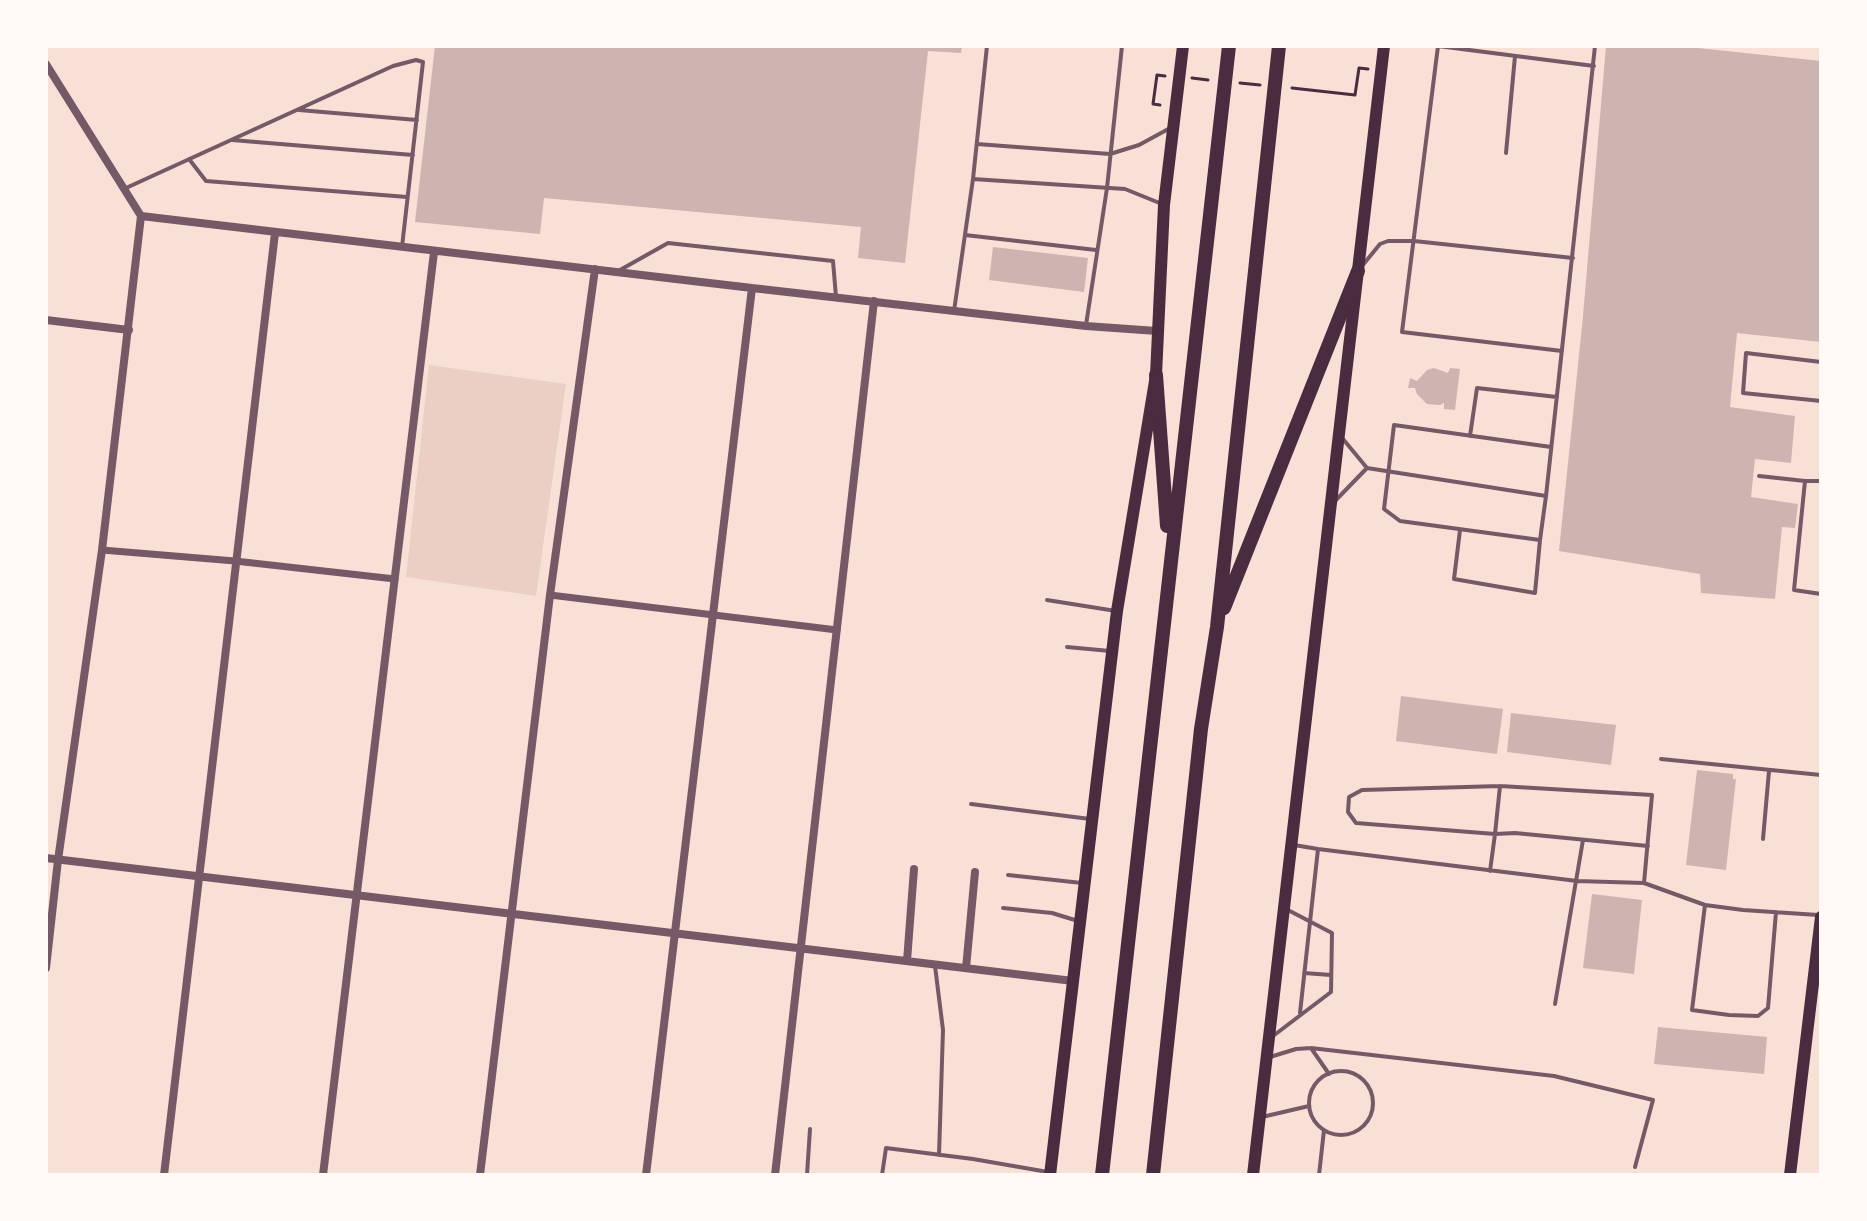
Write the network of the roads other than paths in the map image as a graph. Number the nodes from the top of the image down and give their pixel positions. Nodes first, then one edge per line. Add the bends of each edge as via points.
1 (987, 46) edge
2 (1122, 46) edge
3 (1183, 46) edge
4 (1229, 46) edge
5 (1279, 46) edge
6 (1384, 46) edge
7 (1437, 46) edge
8 (1595, 46) edge
9 (1515, 56) junction
10 (46, 64) edge
11 (1594, 66) junction
12 (297, 110) junction
13 (417, 120) junction
14 (1174, 126) junction
15 (231, 140) junction
16 (977, 144) junction
17 (1506, 153) dead end
18 (1110, 154) junction
19 (413, 155) junction
20 (189, 159) junction
21 (973, 179) junction
22 (1107, 188) junction
23 (123, 189) junction
24 (408, 197) junction
25 (1164, 205) junction
26 (141, 216) junction
27 (275, 233) junction
28 (965, 235) junction
29 (1414, 241) junction
30 (402, 248) junction
31 (1096, 250) junction
32 (434, 252) junction
33 (1573, 258) junction
34 (595, 269) junction
35 (618, 271) junction
36 (1358, 271) junction
37 (752, 288) junction
38 (836, 297) junction
39 (874, 301) junction
40 (954, 311) junction
41 (46, 320) edge
42 (1086, 326) junction
43 (129, 330) junction
44 (1157, 331) junction
45 (1562, 351) junction
46 (1821, 362) edge
47 (1156, 375) junction
48 (1557, 397) junction
49 (1821, 401) edge
50 (1339, 434) junction
51 (1470, 436) junction
52 (1551, 447) junction
53 (1367, 468) junction
54 (1388, 471) junction
55 (1759, 476) dead end
56 (1805, 481) junction
57 (1821, 481) edge
58 (1546, 496) junction
59 (1330, 505) junction
60 (1460, 530) junction
61 (1540, 540) junction
62 (102, 550) junction
63 (1170, 558) junction
64 (235, 561) junction
65 (395, 579) junction
66 (1821, 594) edge
67 (550, 595) junction
68 (1047, 600) dead end
69 (1117, 611) junction
70 (713, 613) junction
71 (1217, 627) junction
72 (837, 630) junction
73 (1067, 647) dead end
74 (1112, 651) junction
75 (1661, 759) dead end
76 (1769, 771) junction
77 (1821, 775) edge
78 (1500, 786) junction
79 (971, 804) dead end
80 (1092, 819) junction
81 (1495, 834) junction
82 (1763, 839) dead end
83 (1583, 840) junction
84 (1291, 844) junction
85 (1648, 846) junction
86 (1318, 849) junction
87 (46, 858) edge
88 (58, 860) junction
89 (914, 869) dead end
90 (1490, 871) junction
91 (975, 872) dead end
92 (1008, 875) dead end
93 (198, 876) junction
94 (1577, 881) junction
95 (1085, 883) junction
96 (1644, 883) junction
97 (357, 895) junction
98 (1705, 905) junction
99 (1284, 907) junction
100 (1003, 908) dead end
101 (1776, 912) junction
102 (512, 914) junction
103 (1821, 916) edge
104 (1080, 921) junction
105 (1310, 922) junction
106 (674, 933) junction
107 (801, 948) junction
108 (907, 961) junction
109 (935, 965) junction
110 (46, 968) edge
111 (966, 968) junction
112 (1304, 973) junction
113 (1331, 975) junction
114 (1073, 981) junction
115 (1555, 1004) dead end
116 (1300, 1013) junction
117 (1268, 1040) junction
118 (1311, 1048) junction
119 (1266, 1059) junction
120 (1329, 1074) junction
121 (1309, 1106) junction
122 (1259, 1117) junction
123 (810, 1129) dead end
124 (1324, 1130) junction
125 (939, 1155) junction
126 (1635, 1167) dead end
127 (1051, 1174) edge
128 (164, 1175) edge
129 (323, 1175) edge
130 (480, 1175) edge
131 (646, 1175) edge
132 (775, 1175) edge
133 (807, 1175) edge
134 (882, 1175) edge
135 (1102, 1175) edge
136 (1153, 1175) edge
137 (1253, 1175) edge
138 (1319, 1175) edge
139 (1790, 1175) edge

1 - 16 lane
2 - 18 lane
3 - 14 main road
4 - 63 highway
5 - 71 highway
6 - 36 main road
7 - 9 lane
7 - 29 lane
8 - 11 lane
9 - 11 lane
9 - 17 lane
10 - 23 street
11 - 33 lane
12 - 13 lane
12 - 13 lane via 416,60 423,62
12 - 15 lane
13 - 19 lane
14 - 18 lane
14 - 25 main road
15 - 19 lane
15 - 20 lane
16 - 18 lane
16 - 21 lane
18 - 22 lane
19 - 24 lane
20 - 23 lane
20 - 24 lane via 206,181
21 - 22 lane
21 - 28 lane
22 - 25 lane via 1125,189
22 - 31 lane
23 - 26 street
24 - 30 lane
25 - 44 main road
26 - 27 street
26 - 43 street
27 - 30 street
27 - 64 street
28 - 31 lane
28 - 40 lane
29 - 33 lane
29 - 36 lane via 1380,244
29 - 45 lane via 1402,332
30 - 32 street
31 - 42 lane
32 - 34 street
32 - 65 street
33 - 45 lane
34 - 35 street
34 - 67 street
35 - 37 street
35 - 38 lane via 668,243 833,261
36 - 50 main road
36 - 71 highway
37 - 38 street
37 - 70 street
38 - 39 street
39 - 40 street
39 - 72 street
40 - 42 street
41 - 43 street
42 - 44 street
43 - 62 street
44 - 47 main road
45 - 48 lane
46 - 49 lane via 1746,353 1743,393
47 - 63 highway
47 - 69 main road
48 - 51 lane via 1477,388
48 - 52 lane
50 - 53 lane
50 - 59 main road
51 - 52 lane
51 - 54 lane via 1394,425
52 - 58 lane
53 - 54 lane
53 - 59 lane
54 - 58 lane
54 - 60 lane via 1384,509 1400,521
55 - 56 lane
56 - 57 lane
56 - 66 lane via 1794,590
58 - 61 lane
59 - 84 main road
60 - 61 lane
60 - 61 lane via 1454,579 1535,593
62 - 64 street
62 - 88 street
63 - 135 highway
64 - 65 street
64 - 93 street
65 - 97 street
67 - 70 street
67 - 102 street
68 - 69 lane
69 - 74 main road
70 - 72 street
70 - 106 street
71 - 136 highway via 1201,729
72 - 107 street
73 - 74 lane
74 - 80 main road
75 - 76 lane
76 - 77 lane
76 - 82 lane
78 - 81 lane
78 - 81 lane via 1362,790 1349,797 1348,812 1356,823
78 - 85 lane via 1652,795
79 - 80 lane
80 - 95 main road
81 - 83 lane
81 - 90 lane
83 - 85 lane
83 - 94 lane
84 - 86 lane
84 - 99 main road
85 - 96 lane
86 - 90 lane
86 - 105 lane
87 - 88 street
88 - 93 street
88 - 110 street
89 - 108 street
90 - 94 lane
91 - 111 street
92 - 95 lane
93 - 97 street
93 - 128 street
94 - 96 lane
94 - 115 lane
95 - 104 main road
96 - 98 lane
97 - 102 street
97 - 129 street
98 - 101 lane
98 - 101 lane via 1692,1010 1729,1015 1758,1016 1768,1008
99 - 105 lane
99 - 117 main road
100 - 104 lane
101 - 103 lane
102 - 106 street
102 - 130 street
103 - 139 main road
104 - 114 main road
105 - 112 lane
105 - 113 lane via 1332,933
106 - 107 street
106 - 131 street
107 - 108 street
107 - 132 street
108 - 109 street
109 - 111 street
109 - 125 lane via 943,1030
111 - 114 street
112 - 113 lane
112 - 116 lane
113 - 116 lane via 1331,992
114 - 127 main road
116 - 117 lane
117 - 119 main road
118 - 119 lane
118 - 120 lane
118 - 126 lane via 1554,1076 1653,1100
119 - 122 main road
120 - 121 lane via 1314,1086
120 - 124 lane via 1354,1074 1367,1084 1373,1102 1368,1121 1353,1133
121 - 122 lane
121 - 124 lane
122 - 137 main road
123 - 133 lane
124 - 138 lane
125 - 127 lane
125 - 134 lane via 886,1148

